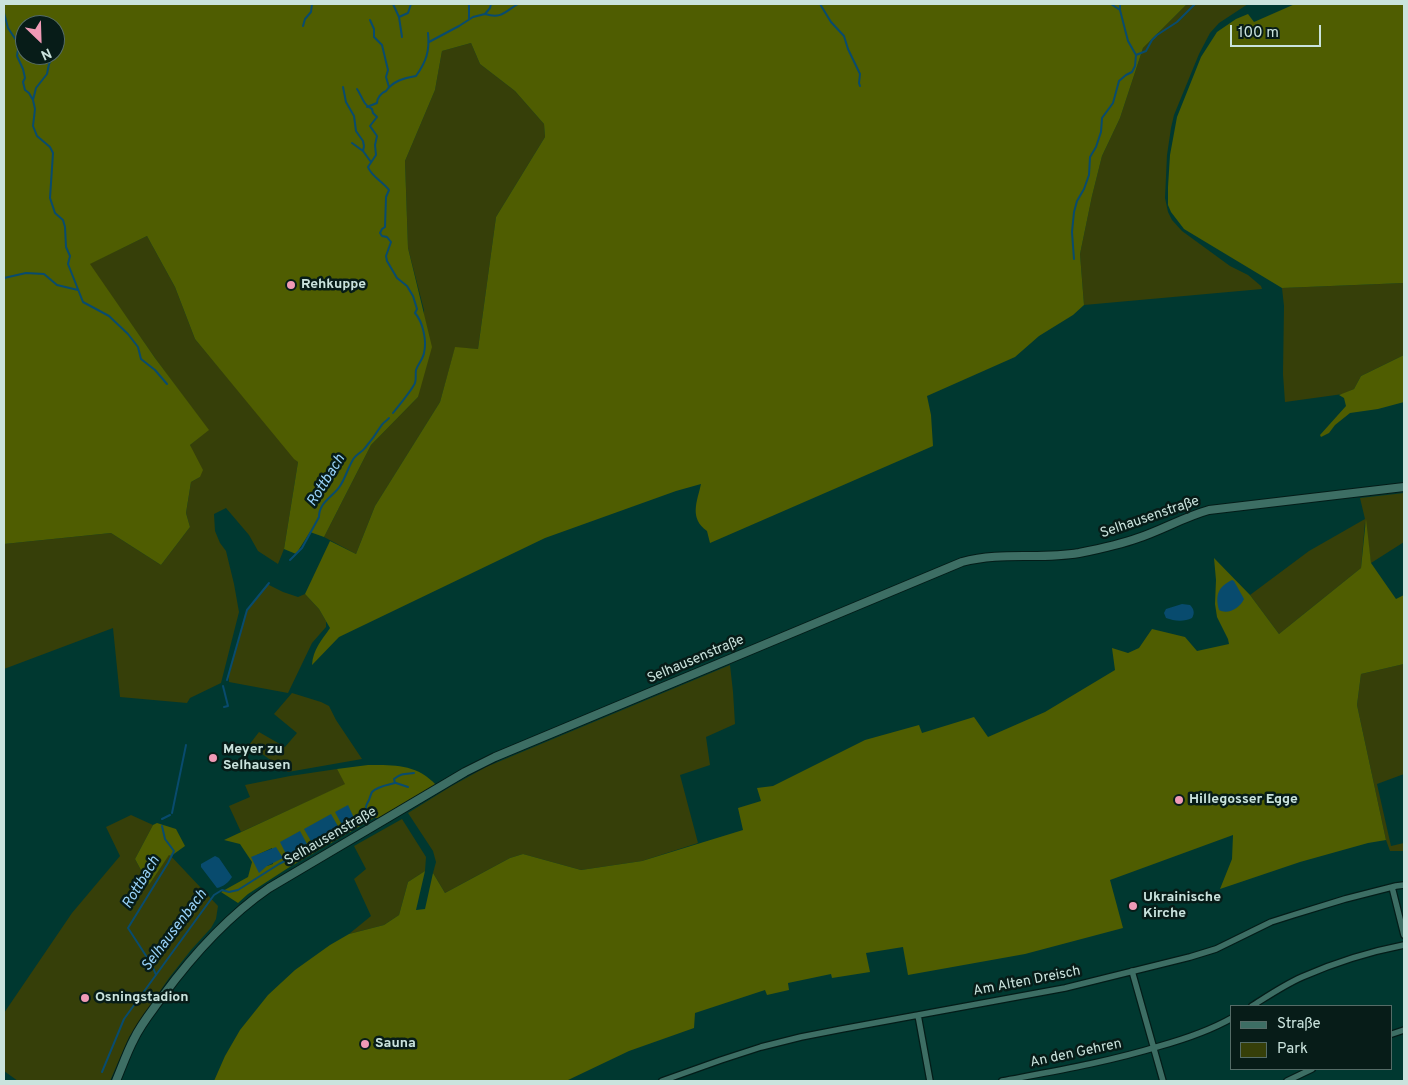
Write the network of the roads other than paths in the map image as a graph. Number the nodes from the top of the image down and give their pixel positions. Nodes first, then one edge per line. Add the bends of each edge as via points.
1 (1404, 487) edge
2 (1404, 885) edge
3 (1392, 887) junction
4 (1404, 935) edge
5 (1404, 945) edge
6 (1132, 971) junction
7 (1254, 1005) edge
8 (918, 1015) junction
9 (1230, 1019) edge
10 (1154, 1048) junction
11 (1310, 1070) edge
12 (116, 1081) edge
13 (662, 1081) edge
14 (930, 1081) edge
15 (1002, 1081) edge
16 (1163, 1081) edge
17 (1287, 1081) edge

1 - 12 street, Selhausenstraße via 1209,510 1138,538 1076,553 1005,555 962,562 495,758 465,772 245,905 182,970 142,1023
2 - 3 street, Am Alten Dreisch
3 - 4 street
3 - 6 street, Am Alten Dreisch via 1271,922 1198,955
5 - 7 street via 1369,952 1323,968
6 - 8 street, Am Alten Dreisch via 1065,988
6 - 10 street
8 - 13 street, Am Alten Dreisch via 761,1047
8 - 14 street
9 - 10 street, An den Gehren
10 - 15 street, An den Gehren via 1082,1067
10 - 16 street
11 - 17 street

